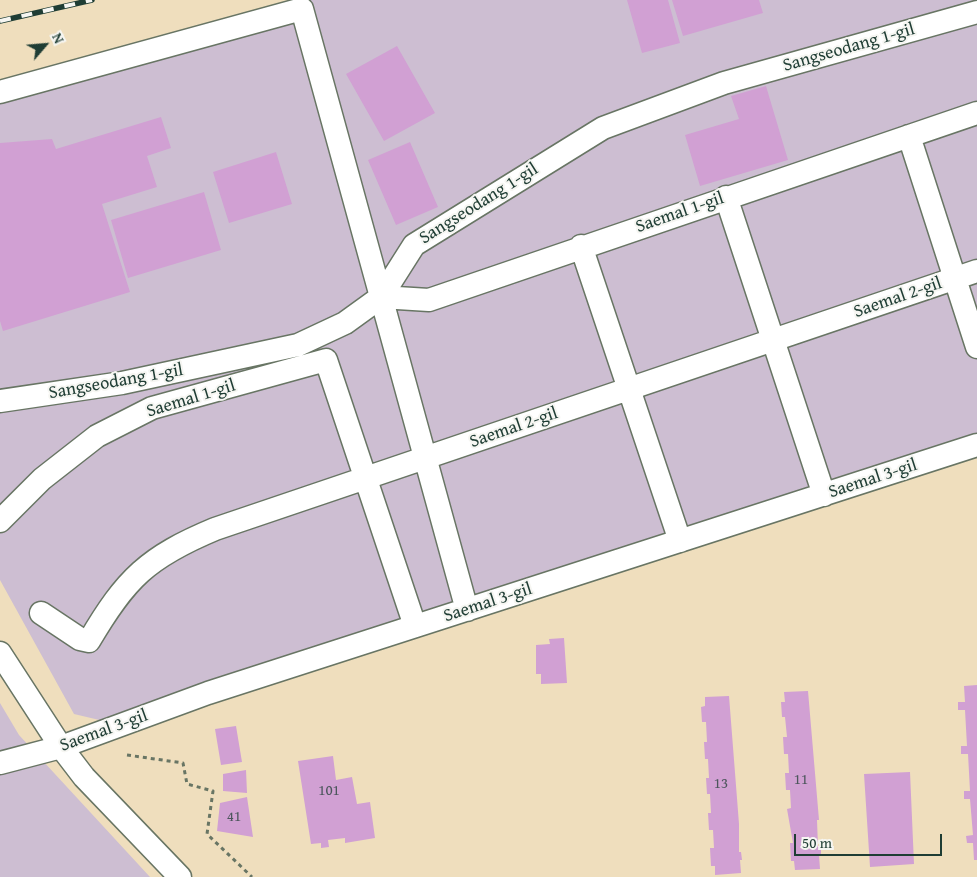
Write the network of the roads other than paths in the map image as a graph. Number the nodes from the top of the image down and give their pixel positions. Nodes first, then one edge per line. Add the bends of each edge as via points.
1 (977, 12) edge
2 (0, 92) edge
3 (977, 113) edge
4 (909, 136) junction
5 (726, 197) junction
6 (581, 246) junction
7 (977, 271) edge
8 (955, 279) junction
9 (381, 298) junction
10 (772, 340) junction
11 (977, 347) edge
12 (629, 388) junction
13 (0, 400) edge
14 (977, 445) edge
15 (425, 458) junction
16 (365, 478) junction
17 (824, 494) junction
18 (0, 521) edge
19 (680, 541) junction
20 (467, 610) junction
21 (41, 613) dead end
22 (415, 626) junction
23 (0, 653) edge
24 (61, 747) junction
25 (0, 763) edge
26 (180, 877) edge

1 - 9 street, Sangseodang 1-gil via 724,84 603,128 414,245
2 - 9 street via 302,9
3 - 4 street, Saemal 1-gil
4 - 5 street, Saemal 1-gil
4 - 8 street
5 - 6 street, Saemal 1-gil
5 - 10 street
6 - 9 street, Saemal 1-gil via 429,300
6 - 12 street
7 - 8 street, Saemal 2-gil
8 - 10 street, Saemal 2-gil
8 - 11 street
9 - 13 street, Sangseodang 1-gil via 345,323 298,345 122,383
9 - 15 street
10 - 12 street, Saemal 2-gil
10 - 17 street
12 - 15 street, Saemal 2-gil
12 - 19 street
14 - 17 street, Saemal 3-gil
15 - 16 street, Saemal 2-gil
15 - 20 street
16 - 18 street, Saemal 1-gil via 326,360 152,408 97,436 42,478
16 - 21 street, Saemal 2-gil via 182,542 147,564 121,590 89,641 80,639
16 - 22 street
17 - 19 street, Saemal 3-gil
19 - 20 street, Saemal 3-gil
20 - 22 street, Saemal 3-gil
22 - 24 street, Saemal 3-gil via 208,693
23 - 24 street
24 - 25 street, Saemal 3-gil
24 - 26 street via 84,777

